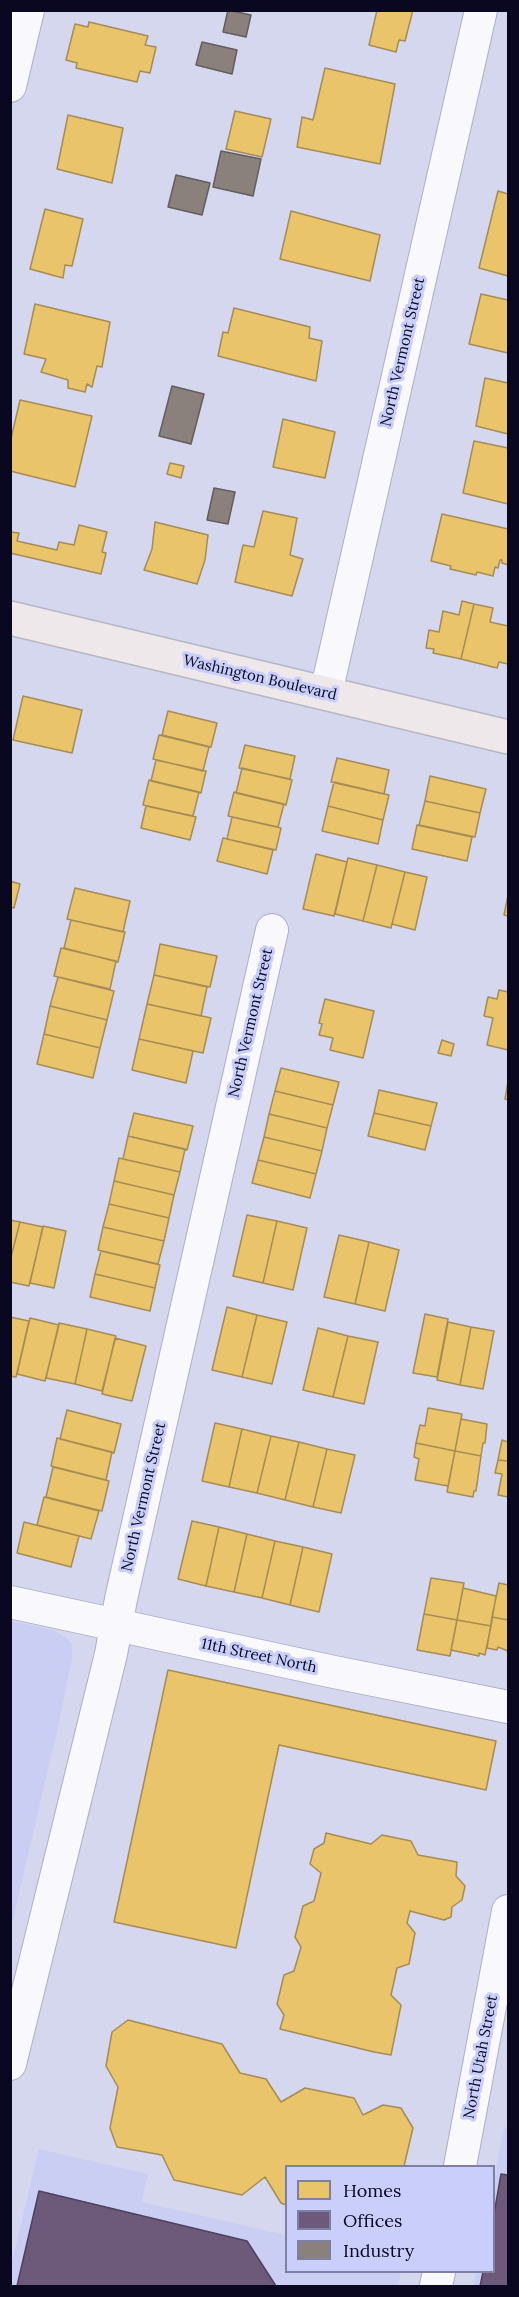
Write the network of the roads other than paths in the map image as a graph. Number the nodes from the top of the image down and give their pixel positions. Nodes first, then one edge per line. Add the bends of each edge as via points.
1 (28, 10) edge
2 (481, 10) edge
3 (10, 86) edge
4 (10, 618) edge
5 (326, 693) junction
6 (508, 737) edge
7 (272, 930) dead end
8 (10, 1602) edge
9 (116, 1625) junction
10 (508, 1707) edge
11 (508, 1911) edge
12 (10, 2064) edge
13 (460, 2165) edge

1 - 3 street
2 - 5 street, North Vermont Street
4 - 5 main road, Washington Boulevard
5 - 6 main road, Washington Boulevard
7 - 9 street, North Vermont Street
8 - 9 street, 11th Street North
9 - 10 street, 11th Street North
9 - 12 street, North Vermont Street
11 - 13 street, North Utah Street

